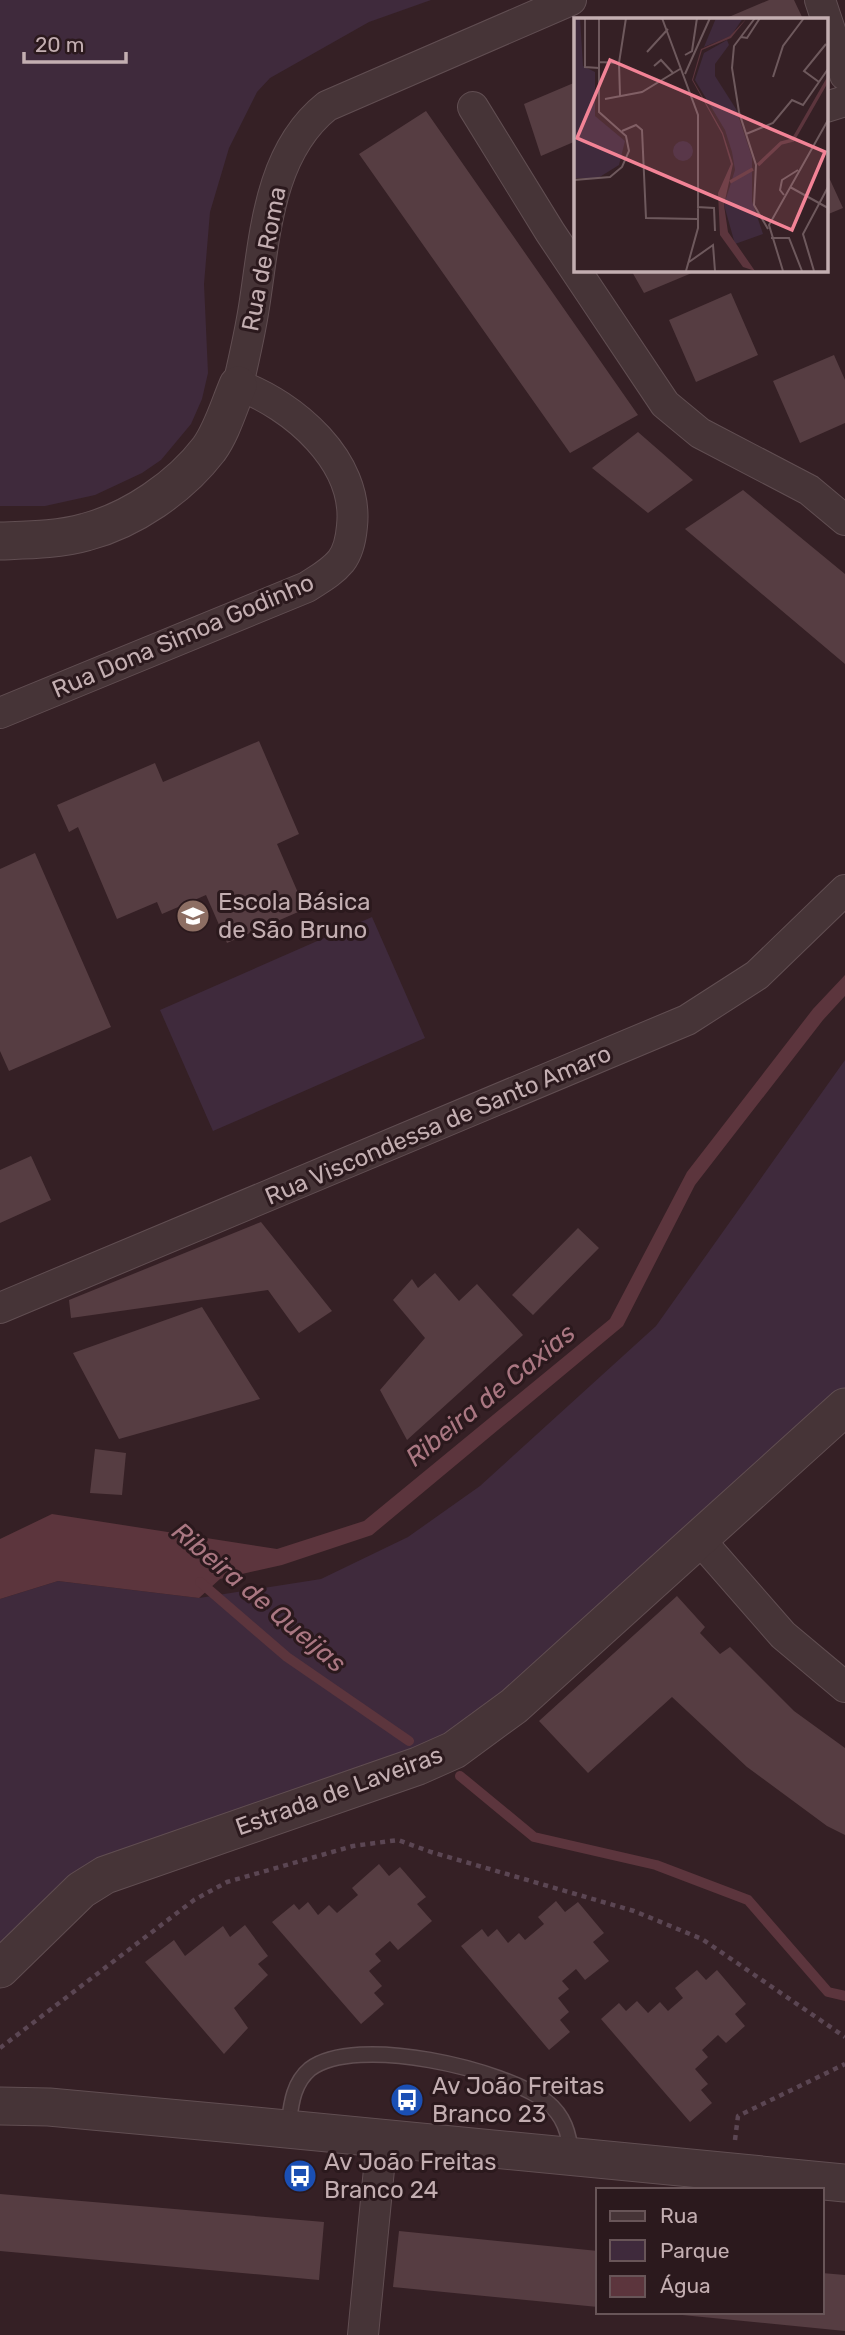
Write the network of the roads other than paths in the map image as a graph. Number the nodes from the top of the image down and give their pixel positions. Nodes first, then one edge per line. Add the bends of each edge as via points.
1 (571, 0) edge
2 (820, 0) edge
3 (826, 18) edge
4 (828, 24) edge
5 (845, 75) edge
6 (845, 101) edge
7 (828, 106) edge
8 (473, 107) dead end
9 (563, 226) edge
10 (574, 245) edge
11 (589, 271) edge
12 (238, 385) junction
13 (845, 520) edge
14 (0, 541) edge
15 (0, 713) edge
16 (845, 890) edge
17 (0, 1308) edge
18 (845, 1407) edge
19 (700, 1540) junction
20 (845, 1687) edge
21 (0, 1969) edge
22 (0, 2106) edge
23 (288, 2129) junction
24 (382, 2138) junction
25 (571, 2158) junction
26 (845, 2183) edge
27 (363, 2335) edge

1 - 12 street, Rua de Roma via 327,106 309,120 275,189
2 - 3 street
4 - 5 street
6 - 7 street
8 - 9 street
9 - 10 street
11 - 13 street via 665,404 680,419 809,490
12 - 14 street, Rua de Roma via 210,448 182,479 148,503 86,532
12 - 15 street, Rua Dona Simoa Godinho via 263,394 307,427 334,458 350,490 354,514 343,559 307,587
16 - 17 street, Rua Viscondessa de Santo Amaro via 757,975 687,1020
18 - 19 street, Estrada de Laveiras
19 - 20 street via 783,1634
19 - 21 street, Estrada de Laveiras via 514,1706 454,1750 105,1875 81,1890
22 - 23 street
23 - 24 street
23 - 25 lane via 293,2094 312,2068 374,2054 413,2056 500,2079 546,2101 569,2133
24 - 25 street
24 - 27 street
25 - 26 street

